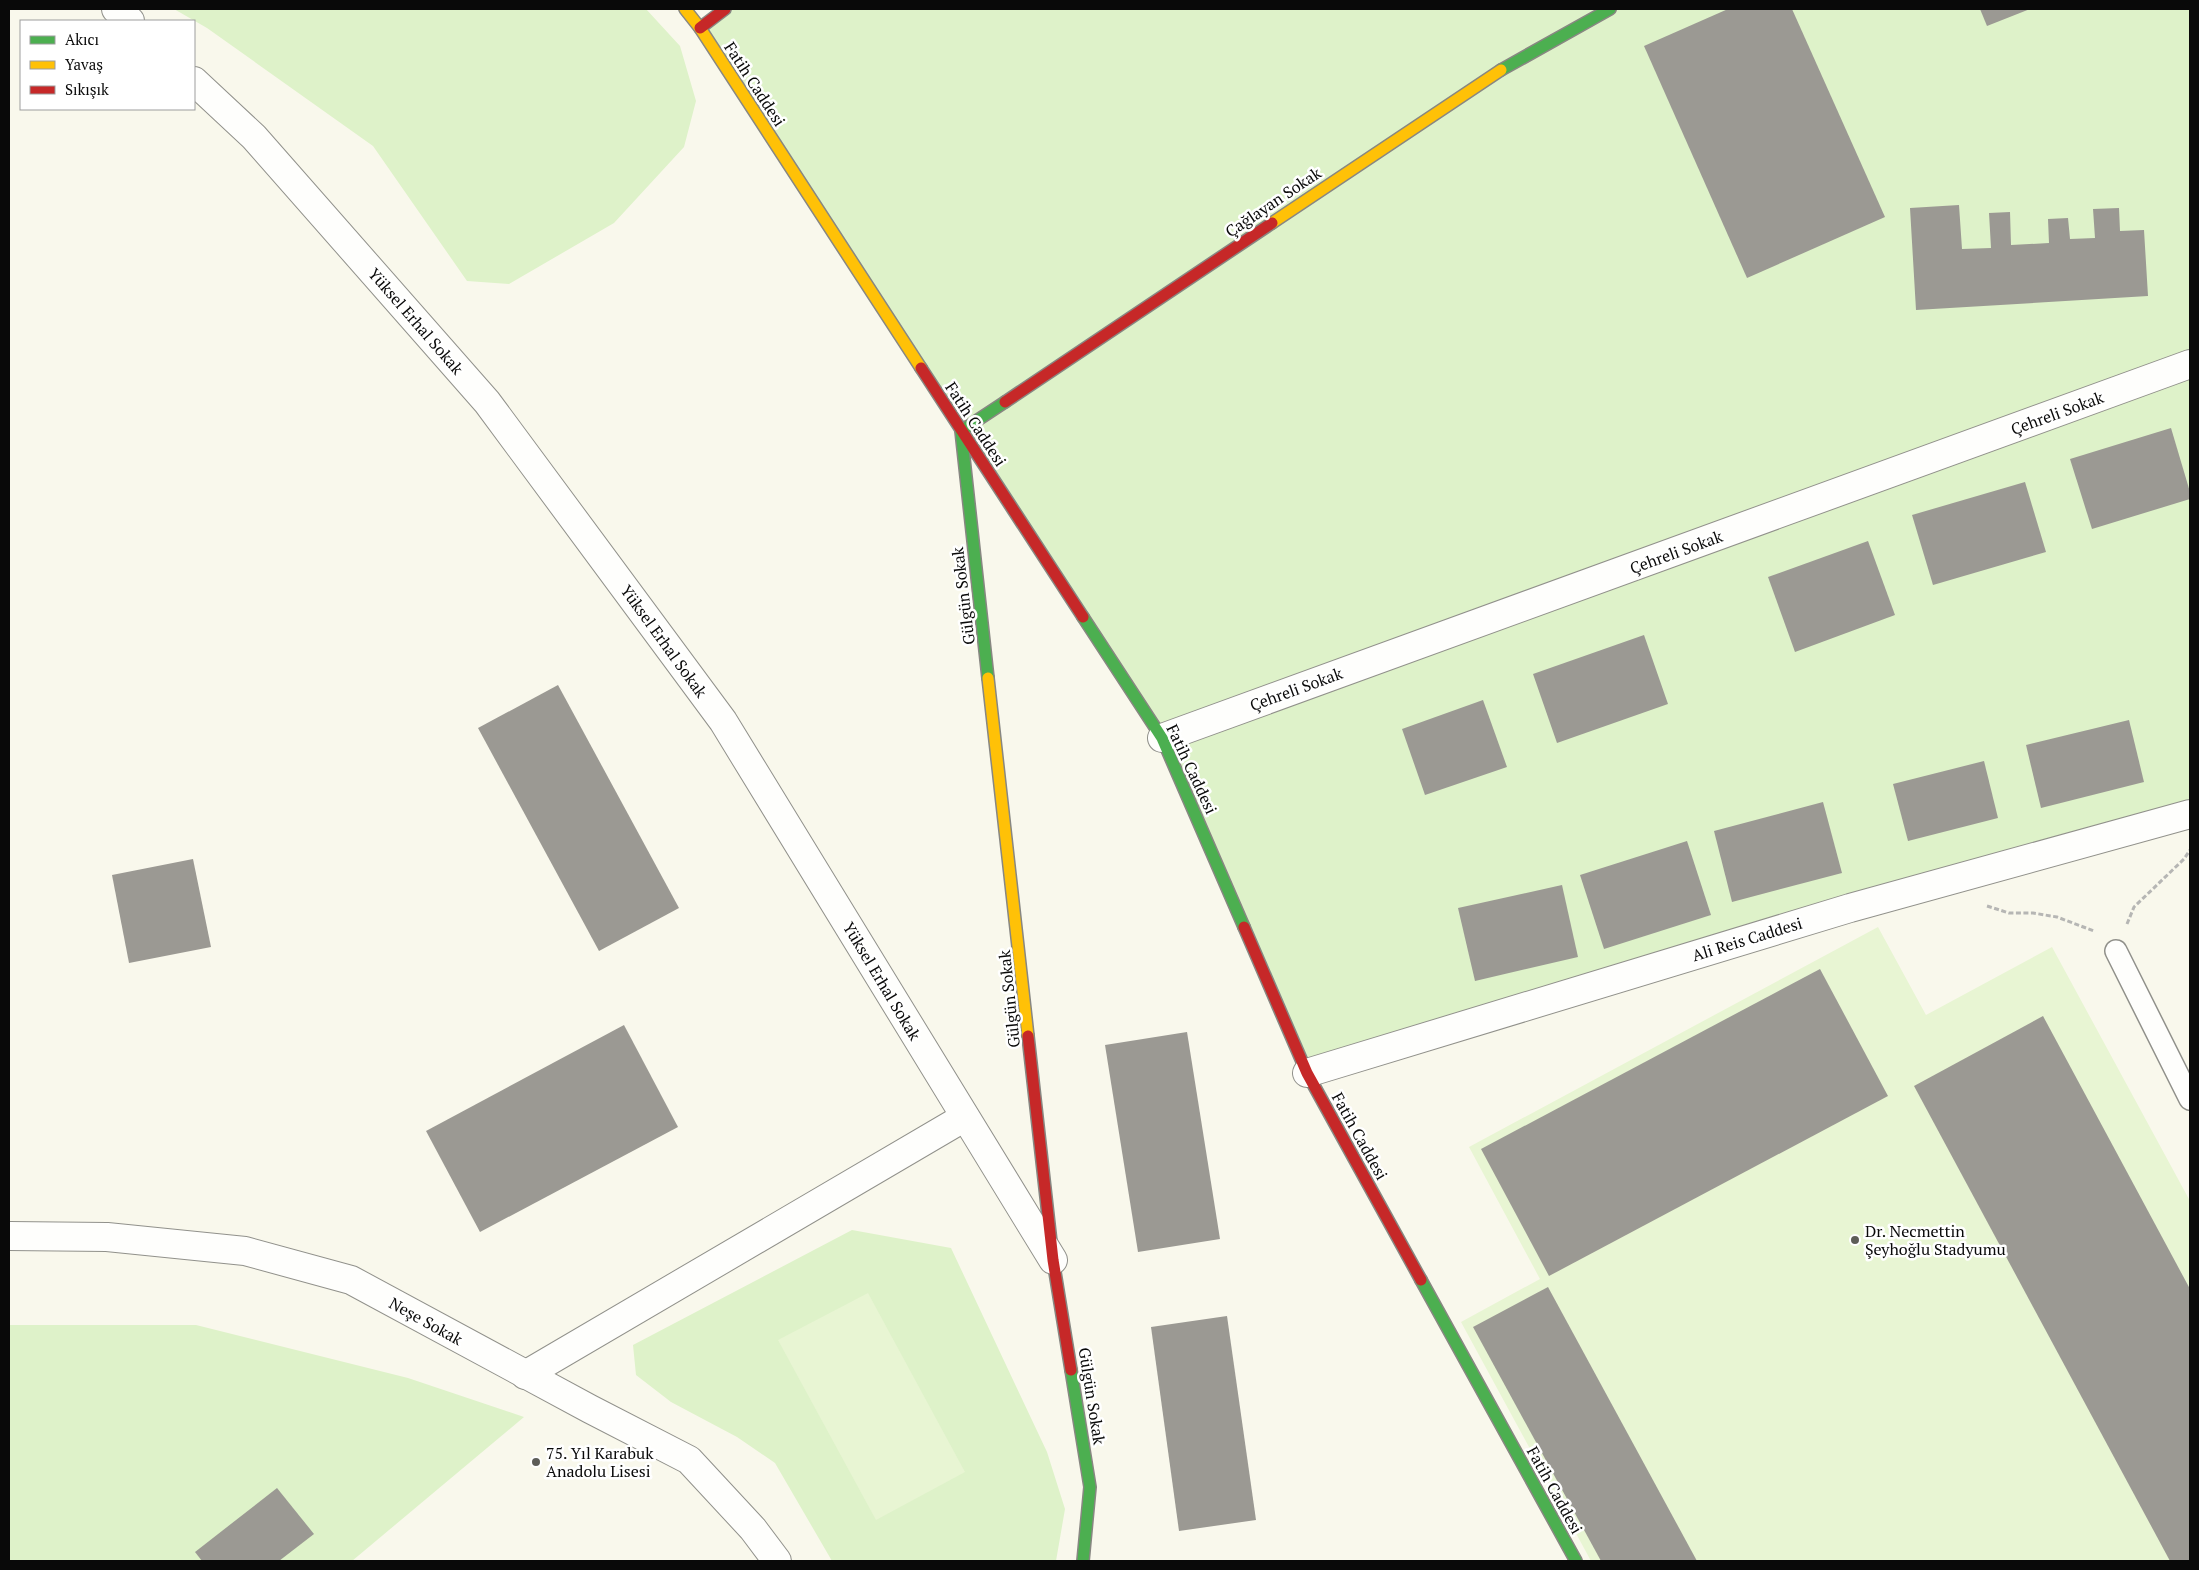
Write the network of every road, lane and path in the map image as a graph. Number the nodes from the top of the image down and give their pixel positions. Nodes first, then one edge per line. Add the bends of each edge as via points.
1 (116, 9) edge
2 (685, 9) edge
3 (725, 9) edge
4 (1610, 9) edge
5 (129, 20) edge
6 (700, 28) junction
7 (195, 82) edge
8 (2190, 364) edge
9 (961, 431) junction
10 (1162, 738) junction
11 (2190, 814) edge
12 (2190, 849) edge
13 (1964, 877) junction
14 (2116, 951) junction
15 (1307, 1073) junction
16 (2190, 1098) edge
17 (965, 1117) junction
18 (9, 1236) edge
19 (1053, 1260) junction
20 (525, 1375) junction
21 (777, 1561) edge
22 (1083, 1561) edge
23 (1576, 1561) edge

1 - 5 street
2 - 6 street, Fatih Caddesi
3 - 6 street
4 - 9 street, Çağlayan Sokak via 1492,74
6 - 9 street, Fatih Caddesi
7 - 17 street, Yüksel Erhal Sokak via 254,137 487,402 723,720
8 - 10 street, Çehreli Sokak
9 - 10 street, Fatih Caddesi
9 - 19 street, Gülgün Sokak
10 - 15 street, Fatih Caddesi
11 - 13 street, Ali Reis Caddesi
12 - 14 path via 2184,860 2134,907
13 - 14 path via 1987,906 2009,913 2033,913 2066,920 2092,929
13 - 15 street, Ali Reis Caddesi via 1850,908
14 - 16 lane
15 - 23 street, Fatih Caddesi
17 - 19 street, Yüksel Erhal Sokak
17 - 20 street
18 - 20 street, Neşe Sokak via 107,1237 245,1251 351,1280
19 - 22 street, Gülgün Sokak via 1090,1487
20 - 21 street, Neşe Sokak via 689,1460 753,1529

